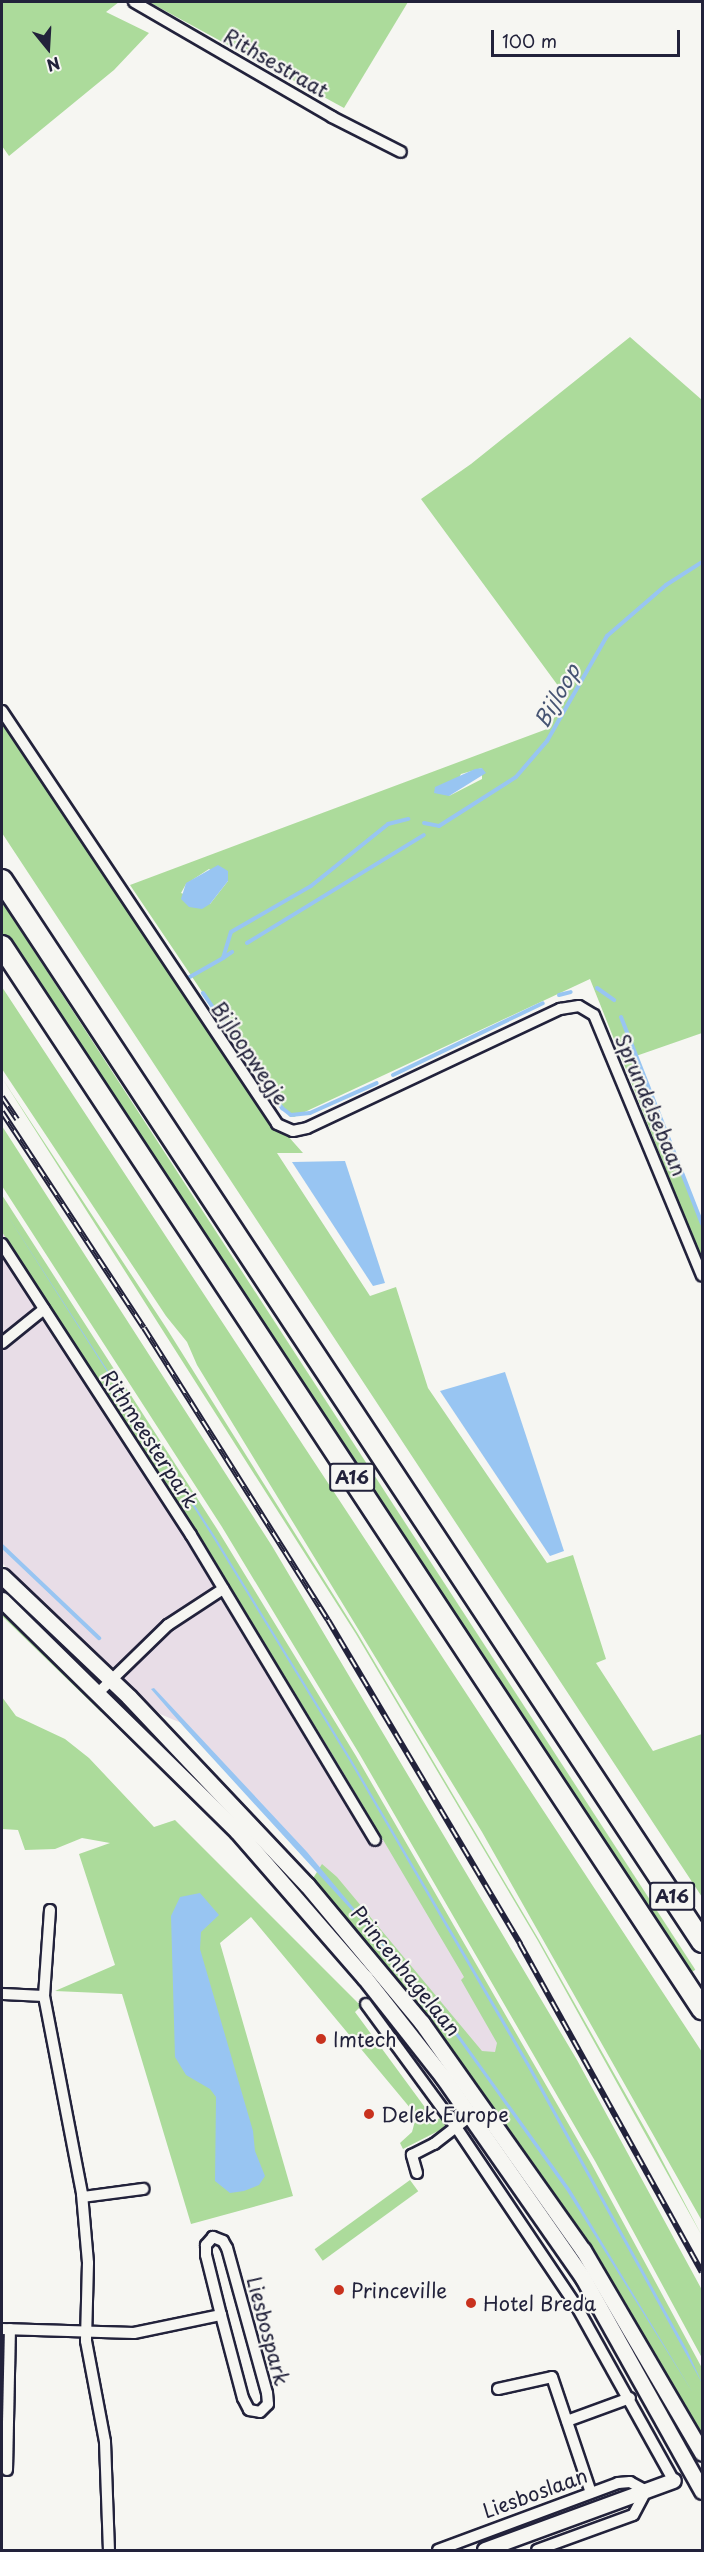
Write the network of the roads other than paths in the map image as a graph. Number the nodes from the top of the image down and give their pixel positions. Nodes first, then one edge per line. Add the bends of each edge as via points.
1 (134, 2) edge
2 (401, 152) dead end
3 (2, 711) edge
4 (2, 880) edge
5 (2, 946) edge
6 (594, 1015) joint
7 (2, 1244) edge
8 (702, 1276) edge
9 (44, 1309) junction
10 (2, 1342) edge
11 (2, 1576) edge
12 (224, 1589) junction
13 (2, 1600) edge
14 (111, 1680) junction
15 (98, 1693) junction
16 (375, 1840) dead end
17 (50, 1910) dead end
18 (702, 1942) edge
19 (2, 1994) edge
20 (44, 1996) junction
21 (366, 2004) dead end
22 (702, 2009) edge
23 (484, 2106) junction
24 (471, 2115) junction
25 (456, 2127) junction
26 (417, 2173) dead end
27 (143, 2189) dead end
28 (82, 2198) junction
29 (221, 2315) junction
30 (6, 2329) edge
31 (87, 2332) junction
32 (498, 2388) dead end
33 (630, 2398) junction
34 (5, 2420) edge
35 (567, 2421) junction
36 (702, 2453) edge
37 (7, 2470) dead end
38 (674, 2481) joint
39 (646, 2491) junction
40 (702, 2491) edge
41 (591, 2493) junction
42 (109, 2550) edge
43 (438, 2550) edge
44 (485, 2550) edge
45 (537, 2550) edge

1 - 2 street, Rithsestraat via 332,117
3 - 6 street, Bijloopwegje via 263,1109 281,1127 292,1131 307,1128 560,1009 579,1006
4 - 18 highway, A16
5 - 22 highway, A16
6 - 8 street, Sprundelsebaan
7 - 9 street, Rithmeesterpark
9 - 10 street
9 - 12 street, Rithmeesterpark
11 - 14 main road, Princenhagelaan
12 - 14 street via 168,1625
12 - 16 street, Rithmeesterpark
13 - 15 main road, Princenhagelaan
14 - 15 street
14 - 23 main road, Princenhagelaan via 307,1886 378,1968
15 - 24 main road, Princenhagelaan via 286,1885 365,1978
17 - 20 street
19 - 20 street
20 - 28 street
21 - 25 street
23 - 24 street
23 - 36 main road, Princenhagelaan via 583,2250
24 - 25 street
24 - 40 main road, Princenhagelaan via 583,2278
25 - 26 street via 412,2155
25 - 33 street via 577,2307
27 - 28 street
28 - 31 street via 88,2263
29 - 29 street, Liesbospark via 243,2398 249,2410 260,2412 268,2404 267,2393 226,2248 223,2241 213,2237 206,2245 206,2255
29 - 31 street, Liesbospark via 157,2331
30 - 31 street, Liesbospark
30 - 34 street
31 - 42 street via 108,2477
32 - 35 street via 552,2377
33 - 35 street
33 - 38 street
34 - 37 street
35 - 41 street
38 - 39 street, Liesboslaan
39 - 41 street, Liesboslaan via 623,2482
39 - 44 street, Liesboslaan
39 - 45 street via 633,2515
41 - 43 street, Liesboslaan

